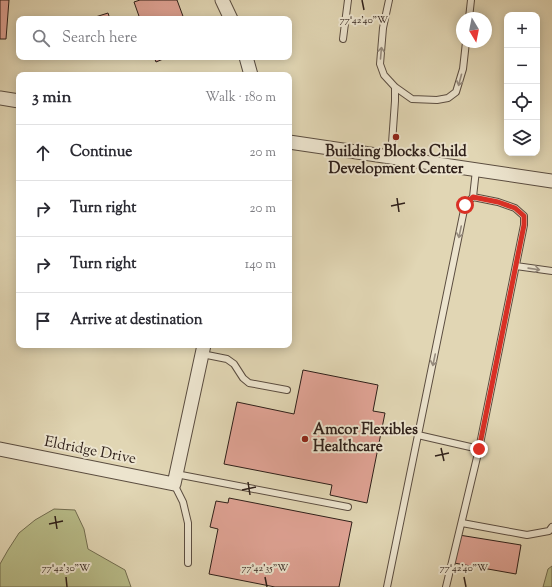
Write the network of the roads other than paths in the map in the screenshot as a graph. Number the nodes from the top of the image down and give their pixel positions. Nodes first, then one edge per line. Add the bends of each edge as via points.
1 (222, 0) edge
2 (348, 0) edge
3 (388, 0) edge
4 (471, 0) edge
5 (470, 12) edge
6 (230, 16) edge
7 (343, 39) dead end
8 (465, 48) edge
9 (247, 60) edge
10 (251, 72) edge
11 (395, 87) junction
12 (0, 98) edge
13 (16, 101) edge
14 (292, 142) edge
15 (391, 157) junction
16 (476, 170) junction
17 (552, 181) edge
18 (473, 197) junction
19 (516, 266) junction
20 (552, 271) edge
21 (203, 349) edge
22 (287, 390) dead end
23 (418, 435) junction
24 (0, 449) edge
25 (479, 449) junction
26 (175, 479) junction
27 (348, 507) dead end
28 (462, 523) junction
29 (552, 527) edge
30 (188, 563) dead end
31 (387, 587) edge
32 (446, 587) edge

1 - 6 street
2 - 7 lane
11 -> 3 lane via 384,75 380,64
4 - 5 lane
8 -> 11 lane via 463,69 456,92 448,98 412,99
9 - 10 street
11 - 15 lane
12 - 13 street
14 - 15 street
15 - 16 street
16 - 17 street
16 - 18 lane
18 - 19 lane via 515,208 524,216
18 -> 23 lane via 465,205
19 -> 20 lane
19 - 25 lane
21 - 22 lane via 234,364 249,383
21 - 26 street
23 - 25 lane
23 - 31 lane
24 - 26 street, Eldridge Drive
25 - 28 lane
26 - 27 lane
26 - 30 lane via 188,523
28 - 29 lane via 527,535 549,531
28 - 32 lane

